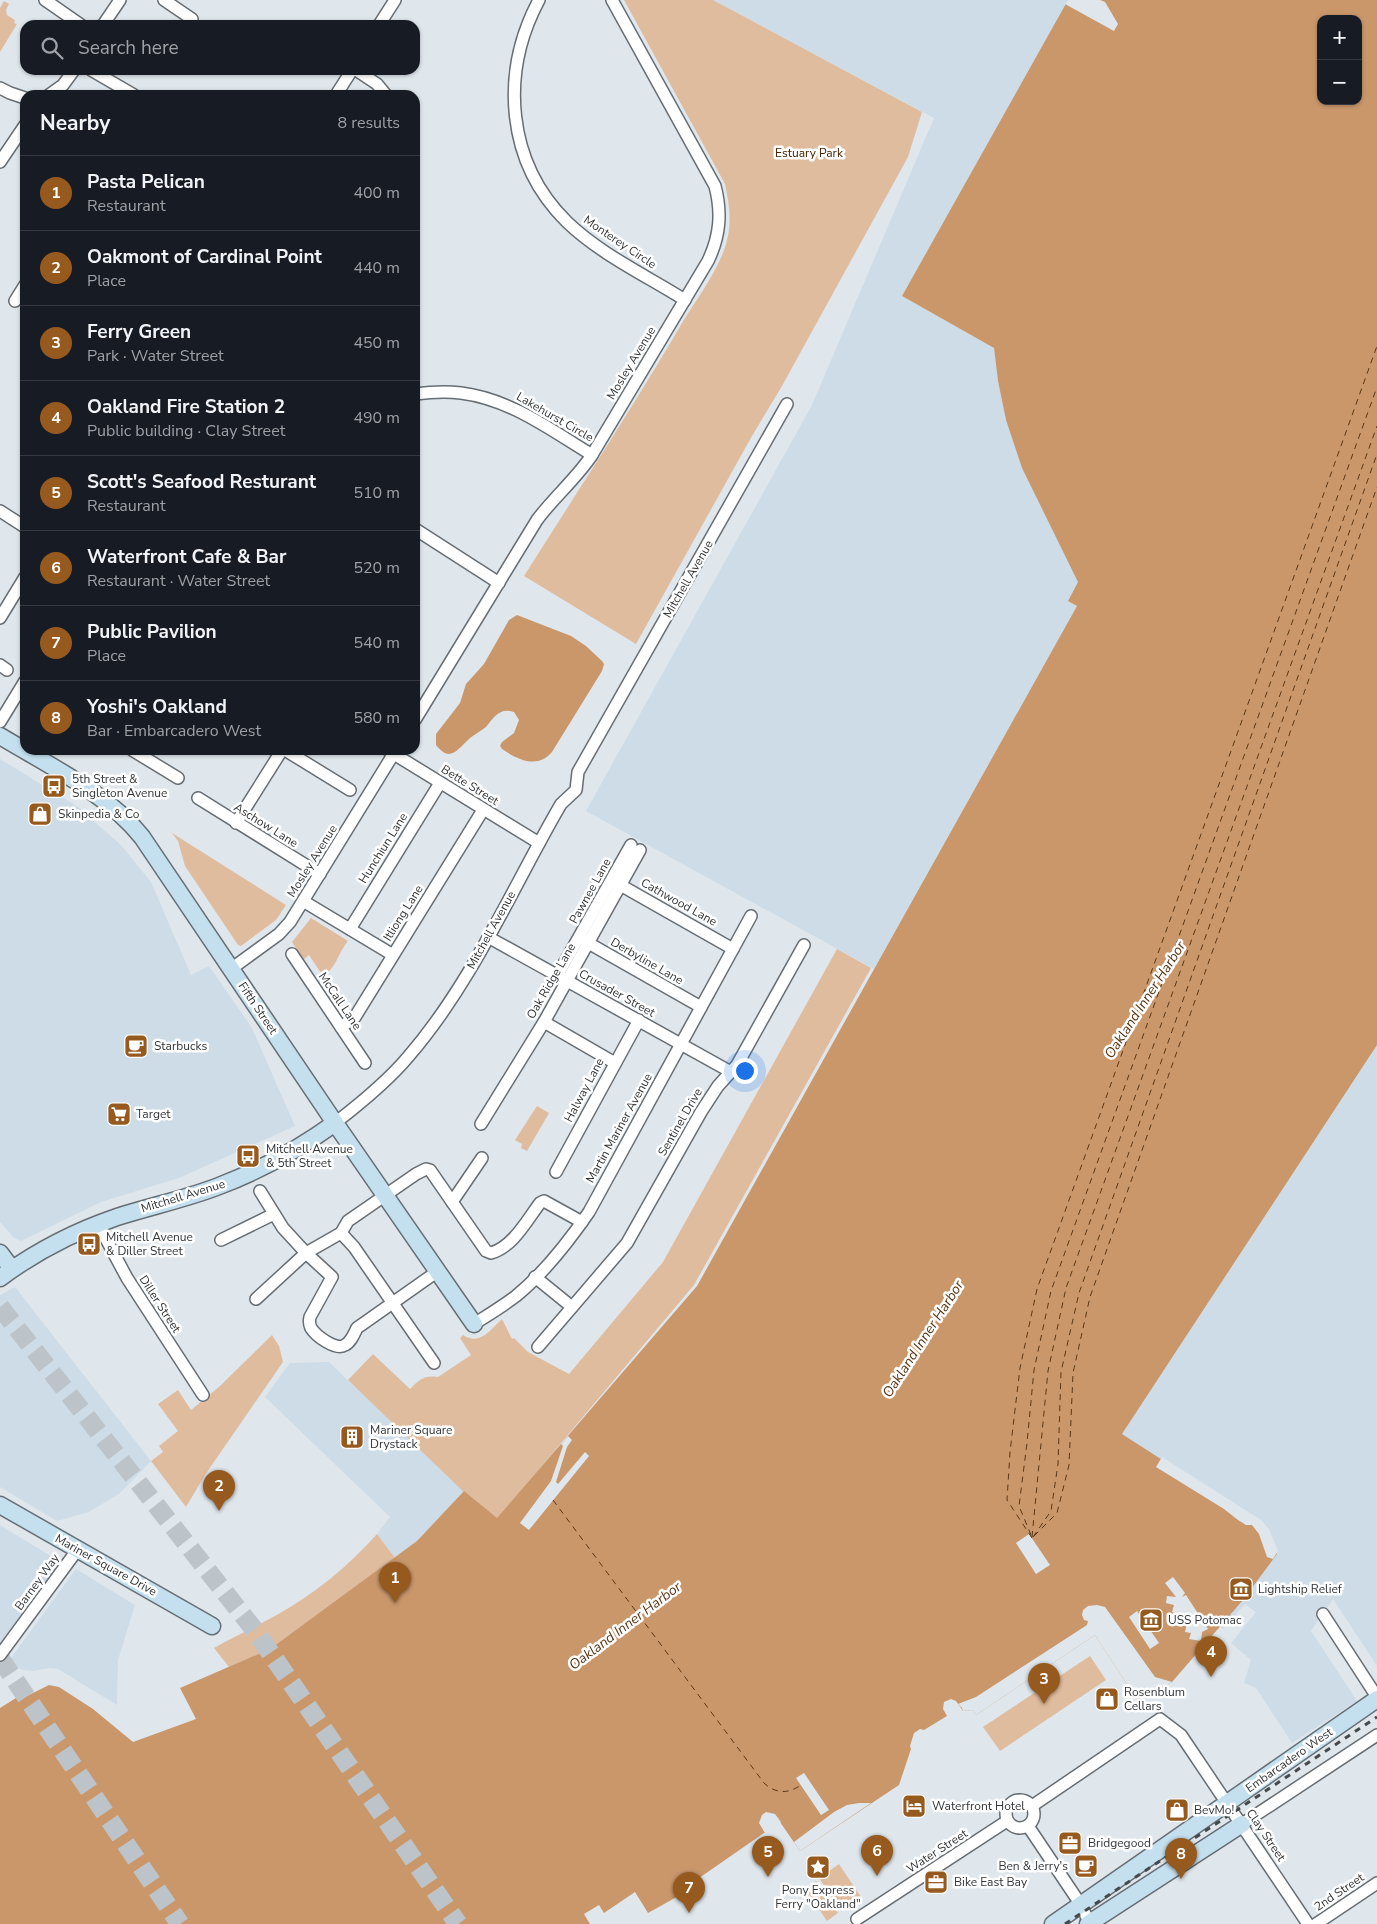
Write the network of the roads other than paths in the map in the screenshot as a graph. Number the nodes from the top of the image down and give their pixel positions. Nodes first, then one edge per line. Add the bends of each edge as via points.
1 (45, 0) edge
2 (120, 0) edge
3 (164, 0) edge
4 (395, 0) edge
5 (539, 0) edge
6 (612, 0) edge
7 (192, 19) dead end
8 (74, 20) edge
9 (106, 20) edge
10 (382, 20) edge
11 (70, 75) edge
12 (100, 75) edge
13 (349, 75) edge
14 (363, 75) edge
15 (0, 88) edge
16 (56, 90) edge
17 (125, 90) edge
18 (339, 90) edge
19 (381, 90) edge
20 (20, 96) edge
21 (20, 132) edge
22 (0, 162) edge
23 (20, 292) edge
24 (15, 300) dead end
25 (685, 300) junction
26 (420, 394) edge
27 (787, 404) dead end
28 (592, 455) junction
29 (0, 511) edge
30 (20, 523) edge
31 (420, 532) edge
32 (499, 583) junction
33 (20, 585) edge
34 (0, 618) edge
35 (20, 689) edge
36 (420, 712) edge
37 (0, 722) edge
38 (0, 736) edge
39 (20, 748) edge
40 (31, 755) edge
41 (150, 755) edge
42 (280, 755) edge
43 (291, 755) edge
44 (391, 755) edge
45 (399, 755) edge
46 (178, 778) dead end
47 (440, 783) junction
48 (350, 790) dead end
49 (198, 798) dead end
50 (483, 810) junction
51 (236, 823) junction
52 (538, 843) junction
53 (636, 847) dead end
54 (320, 874) junction
55 (616, 883) junction
56 (303, 901) junction
57 (751, 916) dead end
58 (350, 929) junction
59 (488, 937) junction
60 (584, 941) junction
61 (804, 946) dead end
62 (733, 948) junction
63 (292, 954) dead end
64 (393, 955) junction
65 (231, 968) junction
66 (562, 978) junction
67 (701, 1007) junction
68 (638, 1020) junction
69 (544, 1022) junction
70 (341, 1027) junction
71 (681, 1044) junction
72 (615, 1062) junction
73 (365, 1063) dead end
74 (731, 1072) junction
75 (335, 1123) junction
76 (481, 1124) dead end
77 (482, 1158) dead end
78 (556, 1172) dead end
79 (260, 1191) dead end
80 (385, 1195) junction
81 (452, 1202) junction
82 (274, 1214) junction
83 (582, 1222) junction
84 (98, 1224) junction
85 (342, 1233) junction
86 (221, 1240) dead end
87 (0, 1253) edge
88 (306, 1253) junction
89 (438, 1271) junction
90 (6, 1274) edge
91 (535, 1277) junction
92 (256, 1299) dead end
93 (392, 1303) junction
94 (572, 1307) junction
95 (474, 1324) joint
96 (538, 1346) dead end
97 (434, 1363) dead end
98 (203, 1396) dead end
99 (0, 1505) edge
100 (78, 1549) junction
101 (1323, 1614) dead end
102 (212, 1626) dead end
103 (0, 1655) edge
104 (1377, 1698) edge
105 (1377, 1735) edge
106 (1227, 1802) junction
107 (1032, 1806) junction
108 (1007, 1821) junction
109 (1242, 1824) junction
110 (1028, 1826) junction
111 (1377, 1884) edge
112 (1081, 1905) junction
113 (857, 1919) dead end
114 (1053, 1924) edge
115 (1089, 1924) edge
116 (1308, 1924) edge
117 (1316, 1924) edge

1 - 8 street
2 - 9 street
3 - 7 street
4 - 10 street
5 - 25 street, Monterey Circle via 519,49 514,85 515,118 530,168 556,210 578,232
6 - 25 street, Mosley Avenue via 710,175 718,197 720,223 716,242
11 - 16 street
12 - 17 street
13 - 18 street
14 - 19 street
15 - 20 street
21 - 22 street
23 - 24 street
25 - 28 street, Mosley Avenue
26 - 28 street, Lakehurst Circle via 460,392 492,399 521,412
27 - 52 street, Mitchell Avenue via 578,772 576,790 562,804
28 - 32 street, Mosley Avenue via 537,520
29 - 30 street
31 - 32 street
32 - 36 street, Mosley Avenue
33 - 34 street
35 - 37 street
38 - 39 street, Fifth Street
40 - 65 street, Fifth Street via 124,816 142,837
41 - 46 street
42 - 51 street
43 - 48 street
44 - 54 street, Mosley Avenue
45 - 47 street, Bette Street
47 - 50 street, Bette Street
47 - 58 street, Hunchiun Lane
49 - 51 street, Aschow Lane
50 - 52 street, Bette Street
50 - 64 street, Itliong Lane
51 - 54 street, Aschow Lane
52 - 59 street, Mitchell Avenue
53 - 55 street, Oak Ridge Lane
54 - 56 street, Mosley Avenue
55 - 60 street, Oak Ridge Lane
55 - 62 street, Cathwood Lane
56 - 58 street
56 - 65 street, Mosley Avenue via 279,934
57 - 62 street, Martin Mariner Avenue
58 - 64 street
59 - 66 street, Crusader Street
59 - 75 street, Mitchell Avenue via 420,1044 380,1086
60 - 66 street, Pawnee Lane
60 - 67 street, Derbyline Lane
61 - 74 street, Sentinel Drive
62 - 67 street, Martin Mariner Avenue
63 - 70 street, McCall Lane
64 - 70 street, Itliong Lane via 354,1017
65 - 75 street, Fifth Street
66 - 68 street, Crusader Street
66 - 69 street, Oak Ridge Lane
67 - 71 street, Martin Mariner Avenue
68 - 71 street, Crusader Street
68 - 72 street, Halway Lane
69 - 72 street
69 - 76 street, Oak Ridge Lane
70 - 73 street, McCall Lane
71 - 74 street, Crusader Street
71 - 83 street, Martin Mariner Avenue
72 - 78 street, Halway Lane
74 - 94 street, Sentinel Drive via 708,1099 628,1243
75 - 80 street, Fifth Street
75 - 84 street, Mitchell Avenue via 297,1149 236,1180
77 - 81 street
79 - 82 street
80 - 81 street via 426,1169 430,1170
80 - 85 street via 348,1221
80 - 89 street, Fifth Street
81 - 83 street via 491,1254 501,1250 544,1201
82 - 86 street
82 - 88 street
83 - 91 street, Martin Mariner Avenue
84 - 90 street, Mitchell Avenue via 52,1246
84 - 98 street, Diller Street via 126,1278
85 - 88 street
85 - 93 street
87 - 90 street
88 - 92 street
88 - 93 street via 332,1277 309,1324 330,1343 340,1347 346,1344 357,1328
89 - 93 street
89 - 95 street, Fifth Street
91 - 94 street
91 - 95 street, Martin Mariner Avenue via 516,1296
93 - 97 street
94 - 96 street, Sentinel Drive
99 - 100 street, Mariner Square Drive
100 - 102 street, Mariner Square Drive
100 - 103 street, Barney Way
101 - 104 street
104 - 106 street, Embarcadero West
105 - 109 street
106 - 107 street, Clay Street via 1181,1735 1160,1719
106 - 109 street, Clay Street
106 - 112 street, Embarcadero West
107 - 108 street via 1026,1801 1014,1801 1007,1807
107 - 110 street via 1034,1819
108 - 110 street via 1016,1828
108 - 113 street, Water Street
109 - 115 street
109 - 116 street, Clay Street
110 - 112 street
111 - 117 street, 2nd Street
112 - 114 street, Embarcadero West
112 - 115 street

